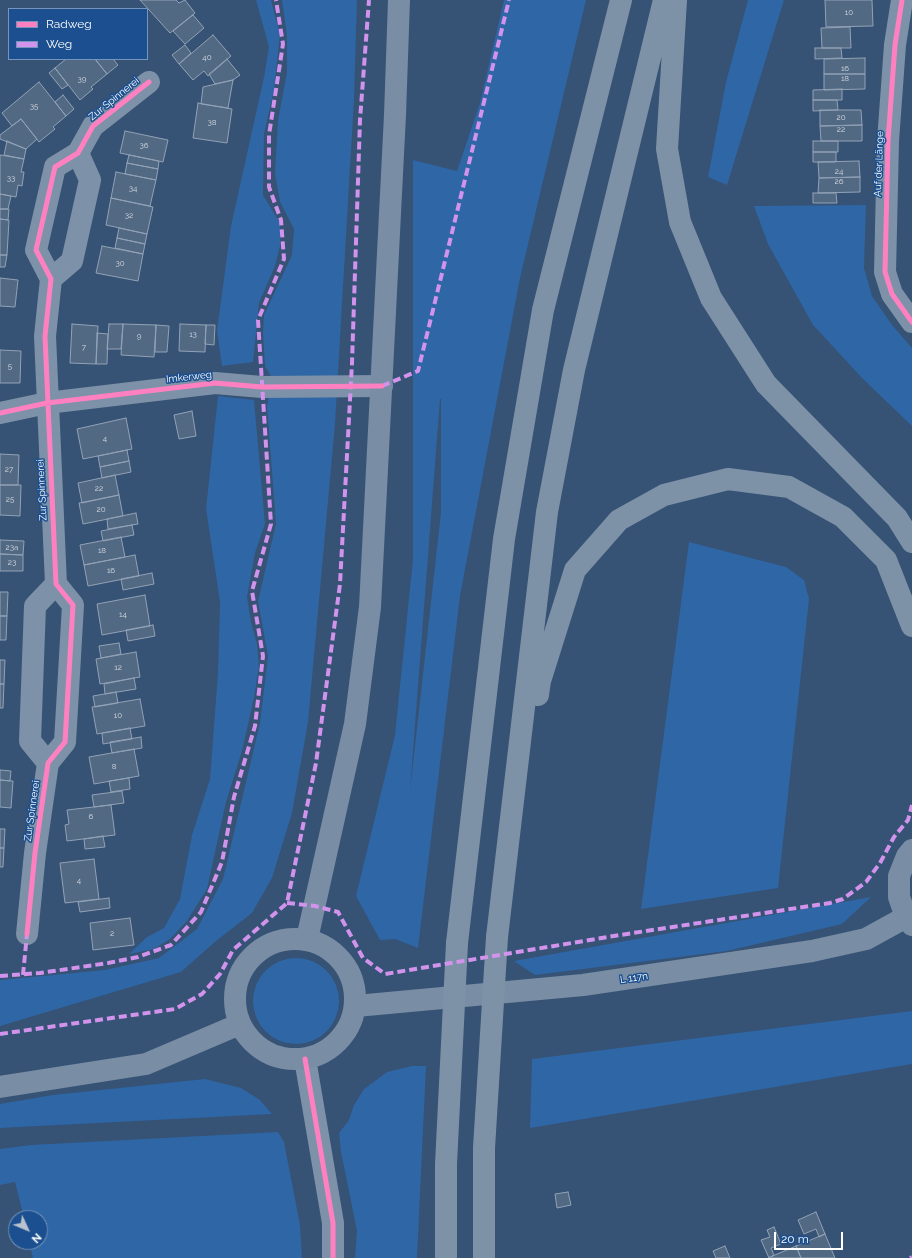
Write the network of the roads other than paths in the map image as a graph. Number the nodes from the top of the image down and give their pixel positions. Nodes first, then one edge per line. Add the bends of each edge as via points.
1 (399, 0) edge
2 (621, 0) edge
3 (664, 0) edge
4 (676, 0) edge
5 (902, 0) edge
6 (149, 82) dead end
7 (78, 152) junction
8 (51, 279) junction
9 (912, 322) edge
10 (382, 386) junction
11 (47, 403) junction
12 (0, 412) edge
13 (912, 542) edge
14 (56, 584) junction
15 (912, 626) edge
16 (48, 763) junction
17 (912, 850) edge
18 (909, 921) edge
19 (27, 934) dead end
20 (497, 937) junction
21 (307, 939) junction
22 (356, 1006) junction
23 (240, 1024) junction
24 (305, 1059) junction
25 (0, 1087) edge
26 (333, 1258) edge
27 (446, 1258) edge
28 (484, 1258) edge

1 - 10 main road
2 - 27 highway, bridge via 543,310 504,539 457,943 446,1164
3 - 20 highway via 574,370 547,512
4 - 13 highway via 667,149 680,222 711,298 766,384 897,518
5 - 9 street, Auf der Länge via 895,45 888,141 885,272 892,294
6 - 7 street, Zur Spinnerei via 93,126
7 - 8 street via 90,180 72,261
7 - 8 street, Zur Spinnerei via 55,167 36,250
8 - 11 street, Zur Spinnerei via 45,336
10 - 11 street, Imkerweg via 262,387 215,383
10 - 21 main road via 370,606 356,724
11 - 12 street, Imkerweg
11 - 14 street, Zur Spinnerei
14 - 16 street via 73,605 65,742
14 - 16 street via 35,606 30,741
15 - 20 highway via 886,560 843,517 789,487 728,479 664,495 619,520 575,570 540,681
16 - 19 street, Zur Spinnerei
17 - 18 main road via 899,876 899,898
18 - 22 main road, L 117n via 866,939 812,951 583,985
20 - 28 highway, bridge via 484,1148
21 - 22 main road via 324,945 339,956 355,988
21 - 23 main road via 288,938 270,944 254,954 242,969 236,987 235,1006
22 - 24 main road via 350,1025 339,1041 324,1053
23 - 24 main road via 251,1040 266,1052 285,1059
23 - 25 main road via 146,1064
24 - 26 street via 333,1223

